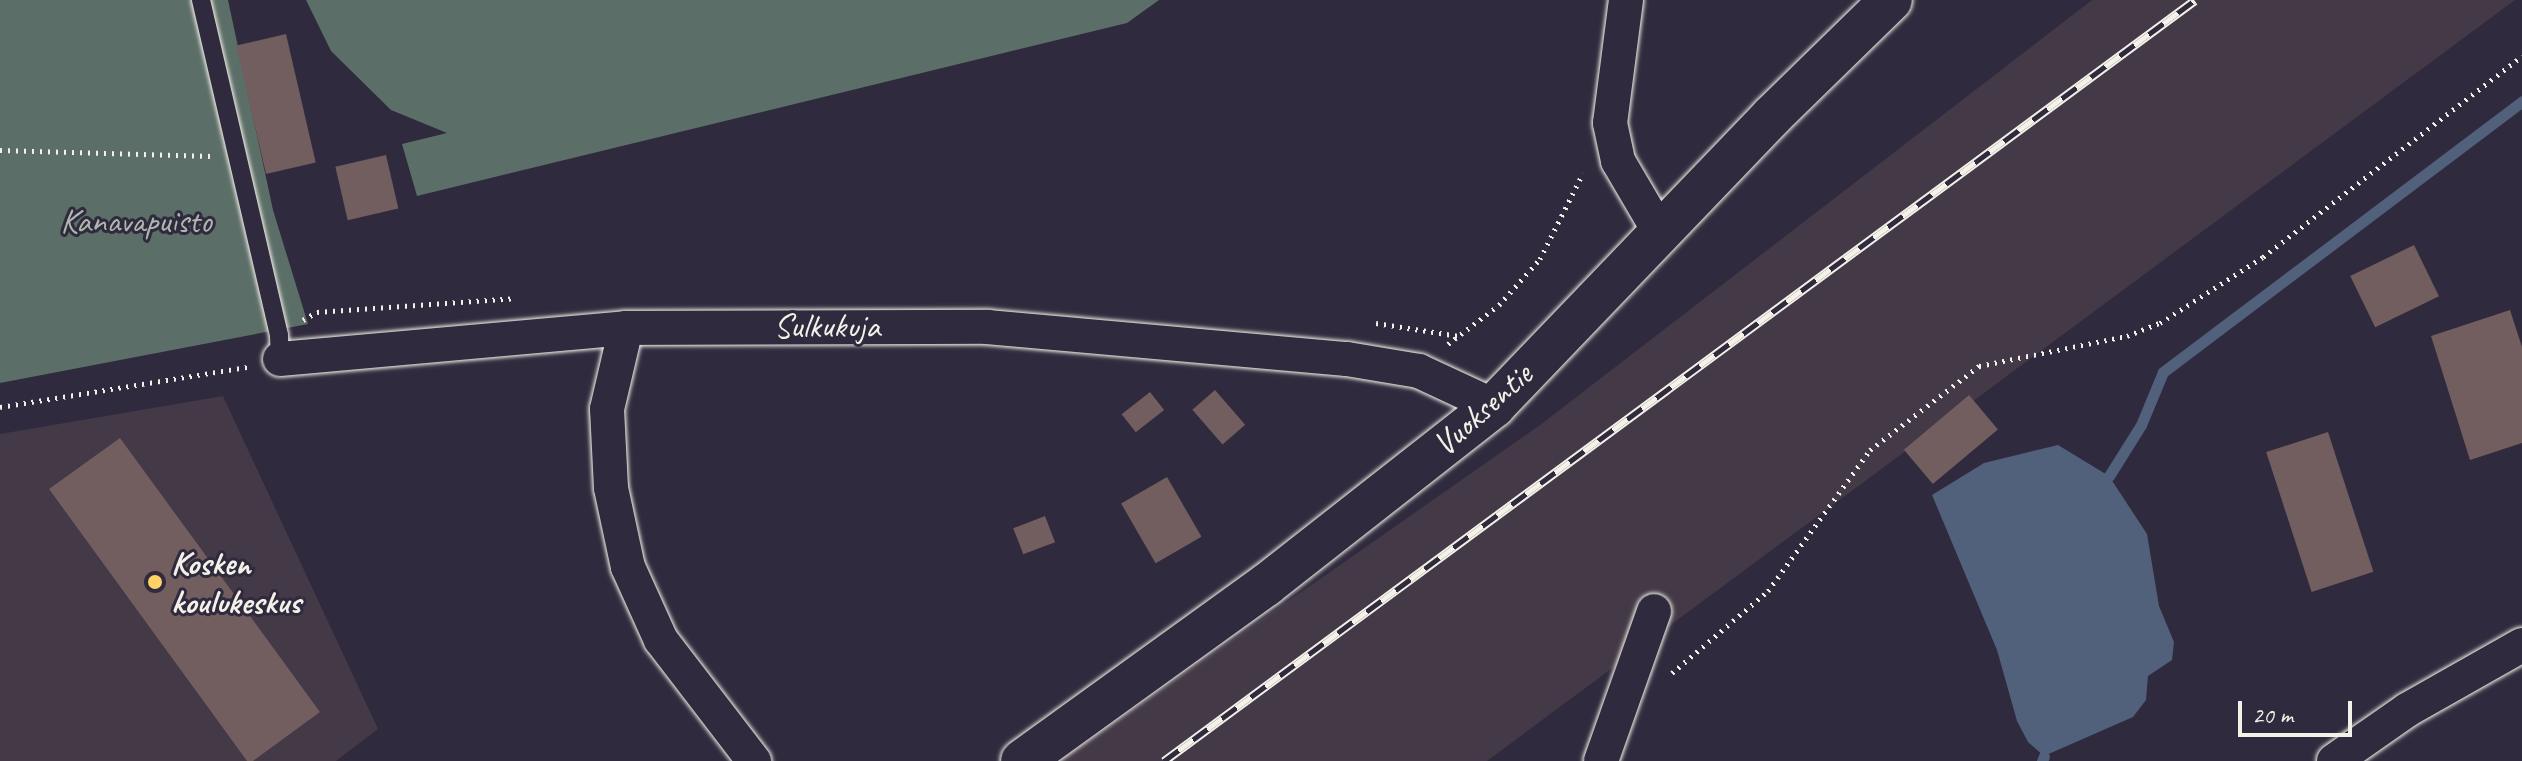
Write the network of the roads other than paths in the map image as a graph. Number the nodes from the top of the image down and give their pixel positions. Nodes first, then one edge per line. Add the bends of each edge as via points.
1 (201, 0) edge
2 (1626, 0) edge
3 (1891, 0) edge
4 (1659, 231) junction
5 (626, 328) junction
6 (280, 359) joint
7 (1494, 406) junction
8 (1654, 611) dead end
9 (2522, 645) edge
10 (754, 761) edge
11 (1022, 761) edge
12 (1601, 761) edge
13 (2334, 761) edge

1 - 6 lane via 279,335
2 - 4 street via 1610,123 1618,161
3 - 4 street, Vuoksentie
4 - 7 street, Vuoksentie
5 - 6 street, Sulkukuja
5 - 7 street, Sulkukuja via 987,327 1241,346 1419,371
5 - 10 street via 607,409 611,488 628,567 661,640
7 - 11 street, Vuoksentie via 1266,585
8 - 12 street
9 - 13 street via 2407,710

